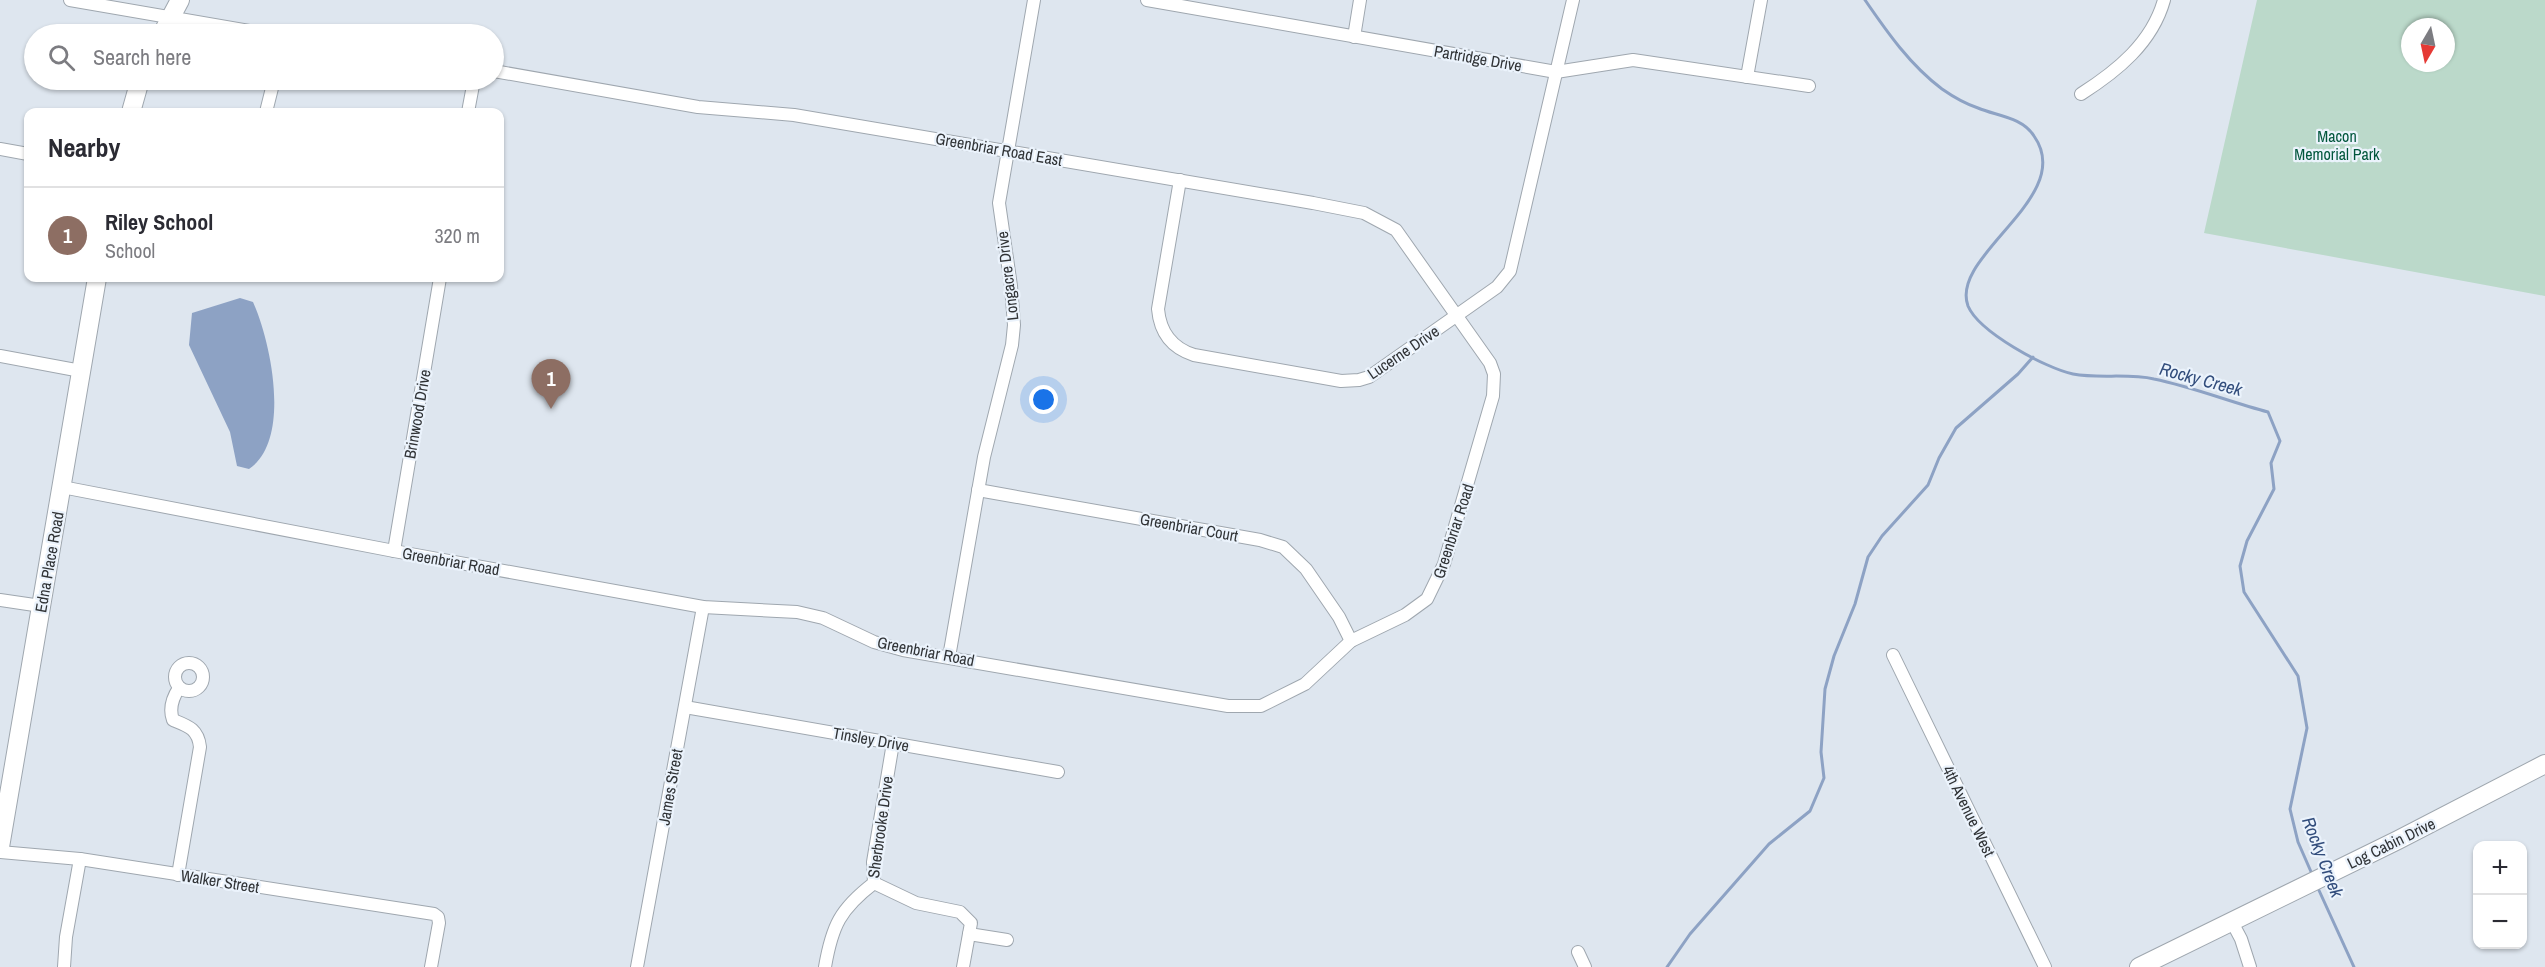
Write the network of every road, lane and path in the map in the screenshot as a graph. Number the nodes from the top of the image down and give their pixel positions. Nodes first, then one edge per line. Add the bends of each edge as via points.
1 (70, 0) edge
2 (180, 0) edge
3 (1034, 0) edge
4 (1147, 0) edge
5 (1360, 0) edge
6 (1573, 0) edge
7 (1761, 0) edge
8 (2164, 0) edge
9 (170, 17) junction
10 (167, 24) edge
11 (210, 24) edge
12 (1354, 37) junction
13 (1556, 72) junction
14 (504, 73) edge
15 (1748, 76) junction
16 (1809, 86) dead end
17 (137, 90) edge
18 (272, 90) edge
19 (472, 90) edge
20 (2081, 94) dead end
21 (132, 108) edge
22 (267, 108) edge
23 (469, 108) edge
24 (0, 149) edge
25 (1007, 149) junction
26 (24, 153) edge
27 (1180, 180) junction
28 (96, 282) edge
29 (439, 282) edge
30 (1457, 314) junction
31 (0, 356) edge
32 (81, 371) junction
33 (62, 487) junction
34 (978, 490) junction
35 (394, 552) junction
36 (0, 600) edge
37 (41, 606) junction
38 (703, 607) junction
39 (1351, 641) junction
40 (1893, 655) dead end
41 (949, 657) junction
42 (178, 688) dead end
43 (685, 707) junction
44 (893, 743) junction
45 (2545, 764) edge
46 (1058, 772) dead end
47 (0, 847) edge
48 (0, 852) edge
49 (80, 859) junction
50 (178, 874) junction
51 (874, 884) junction
52 (2232, 922) junction
53 (969, 934) junction
54 (1007, 940) dead end
55 (1578, 952) dead end
56 (64, 966) edge
57 (431, 967) edge
58 (637, 967) edge
59 (825, 967) edge
60 (963, 967) edge
61 (1585, 967) edge
62 (2044, 967) edge
63 (2139, 967) edge
64 (2250, 967) edge

1 - 9 street
2 - 9 street
3 - 25 street, Longacre Drive
4 - 12 street, Partridge Drive
5 - 12 street
6 - 13 street, Lucerne Drive
7 - 15 street
8 - 20 street via 2137,51
9 - 10 street
9 - 11 street
12 - 13 street, Partridge Drive
13 - 15 street, Partridge Drive via 1633,60
13 - 30 street, Lucerne Drive via 1510,271 1497,287
14 - 25 street, Greenbriar Road East via 698,107 794,115
15 - 16 street, Partridge Drive
17 - 21 street
18 - 22 street
19 - 23 street
24 - 26 street
25 - 27 street, Greenbriar Road East
25 - 34 street, Longacre Drive via 999,203 1014,325
27 - 30 street, Greenbriar Road East via 1364,213 1381,221 1396,230
27 - 30 street, Lucerne Drive via 1158,309 1167,336 1184,352 1341,381 1359,380 1379,371
28 - 32 street, Edna Place Road
29 - 35 street, Brinwood Drive
30 - 39 street, Greenbriar Road via 1490,363 1495,383 1444,564 1427,599 1405,615
31 - 32 street
32 - 33 street, Edna Place Road
33 - 35 street, Greenbriar Road
33 - 37 street, Edna Place Road
34 - 39 street, Greenbriar Court via 1283,547 1321,589
34 - 41 street, Longacre Drive
35 - 38 street, Greenbriar Road
36 - 37 street
37 - 47 street, Edna Place Road
38 - 41 street, Greenbriar Road via 797,612 823,618 874,642
38 - 43 street, James Street
39 - 41 street, Greenbriar Road via 1305,684 1261,706 1228,706
40 - 62 street, 4th Avenue West
42 - 50 street via 172,720 194,730 200,747
43 - 44 street, Tinsley Drive
43 - 58 street, James Street
44 - 46 street, Tinsley Drive
44 - 51 street, Sherbrooke Drive via 873,862
45 - 52 street, Log Cabin Drive
48 - 49 street, Walker Street
49 - 50 street, Walker Street
49 - 56 street
50 - 57 street, Walker Street via 438,917
51 - 53 street via 916,903 960,912 971,923
51 - 59 street, Sherbrooke Drive via 839,917
52 - 63 street, Log Cabin Drive
52 - 64 street
53 - 54 street
53 - 60 street
55 - 61 street

